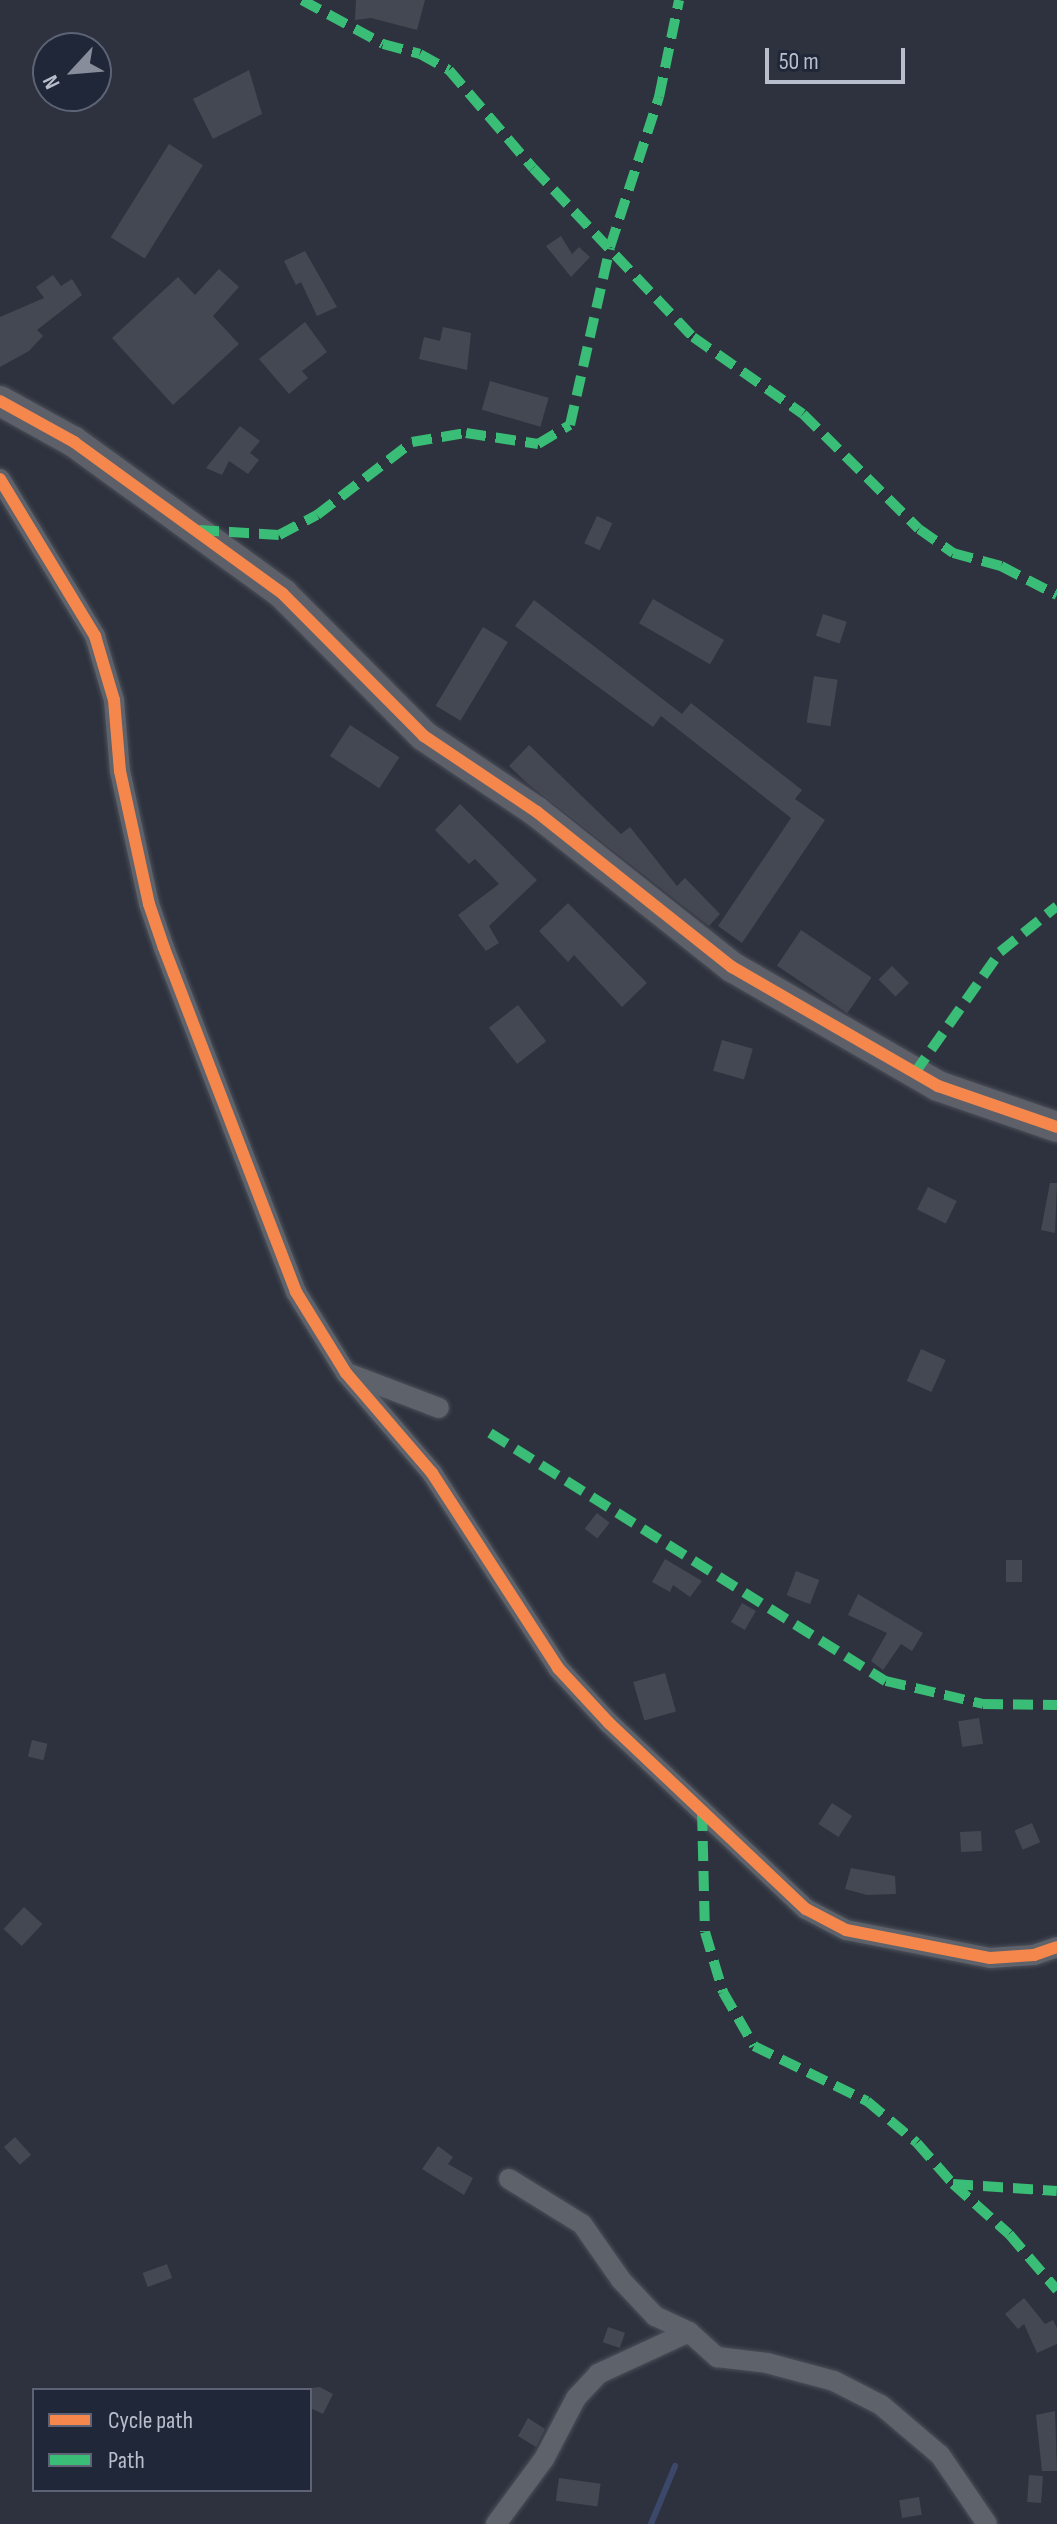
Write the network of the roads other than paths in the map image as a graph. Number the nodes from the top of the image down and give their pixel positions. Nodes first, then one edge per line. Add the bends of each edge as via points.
1 (0, 401) edge
2 (0, 479) edge
3 (1057, 1127) edge
4 (346, 1373) junction
5 (439, 1408) dead end
6 (1057, 1947) edge
7 (509, 2179) dead end
8 (689, 2332) junction
9 (496, 2524) edge
10 (987, 2524) edge

1 - 3 street via 74,442 283,594 424,736 537,812 732,967 938,1086
2 - 4 street via 95,636 114,700 120,771 164,948 296,1292
4 - 5 street
4 - 6 street via 432,1473 558,1668 806,1909 846,1930 990,1958 1034,1955
7 - 8 street via 582,2224 621,2280 655,2316
8 - 9 street via 598,2374 576,2398 544,2459
8 - 10 street via 717,2357 767,2363 834,2381 881,2405 940,2455

